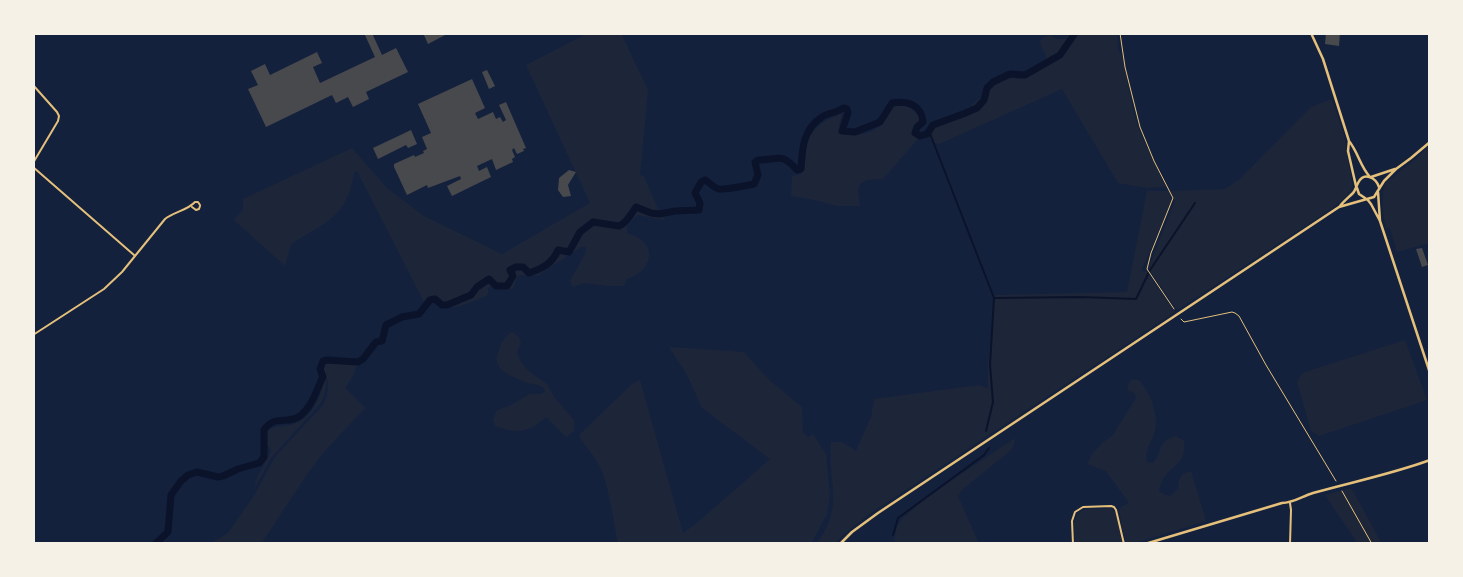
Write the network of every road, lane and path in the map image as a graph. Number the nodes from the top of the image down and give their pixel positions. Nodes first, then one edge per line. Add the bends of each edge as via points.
1 (1120, 33) edge
2 (1311, 33) edge
3 (33, 86) edge
4 (1349, 141) junction
5 (1430, 142) edge
6 (33, 165) edge
7 (1396, 169) junction
8 (1371, 177) junction
9 (1357, 188) junction
10 (1378, 190) junction
11 (1366, 199) junction
12 (192, 206) dead end
13 (1339, 207) junction
14 (1380, 221) junction
15 (135, 255) junction
16 (1175, 310) dead end
17 (1181, 319) dead end
18 (33, 335) edge
19 (1430, 373) edge
20 (1430, 460) edge
21 (1290, 503) junction
22 (1160, 542) edge
23 (840, 544) edge
24 (1073, 544) edge
25 (1124, 544) edge
26 (1145, 544) edge
27 (1290, 544) edge
28 (1372, 544) edge

1 - 16 path via 1144,138 1173,198 1147,268
2 - 4 main road
3 - 6 street via 59,116
4 - 8 main road
4 - 9 main road
5 - 7 main road
6 - 15 street
7 - 8 main road
7 - 10 main road
8 - 9 main road via 1361,179
8 - 10 main road
9 - 11 main road
9 - 13 main road
10 - 11 main road
10 - 14 main road
11 - 13 main road
11 - 14 main road
12 - 15 street via 165,219
13 - 23 main road via 878,513
14 - 19 main road
15 - 18 street via 104,289
17 - 28 path via 1232,312 1239,316
20 - 21 main road
21 - 22 main road
21 - 27 street
22 - 26 main road
24 - 25 street via 1075,512 1083,507 1111,506

